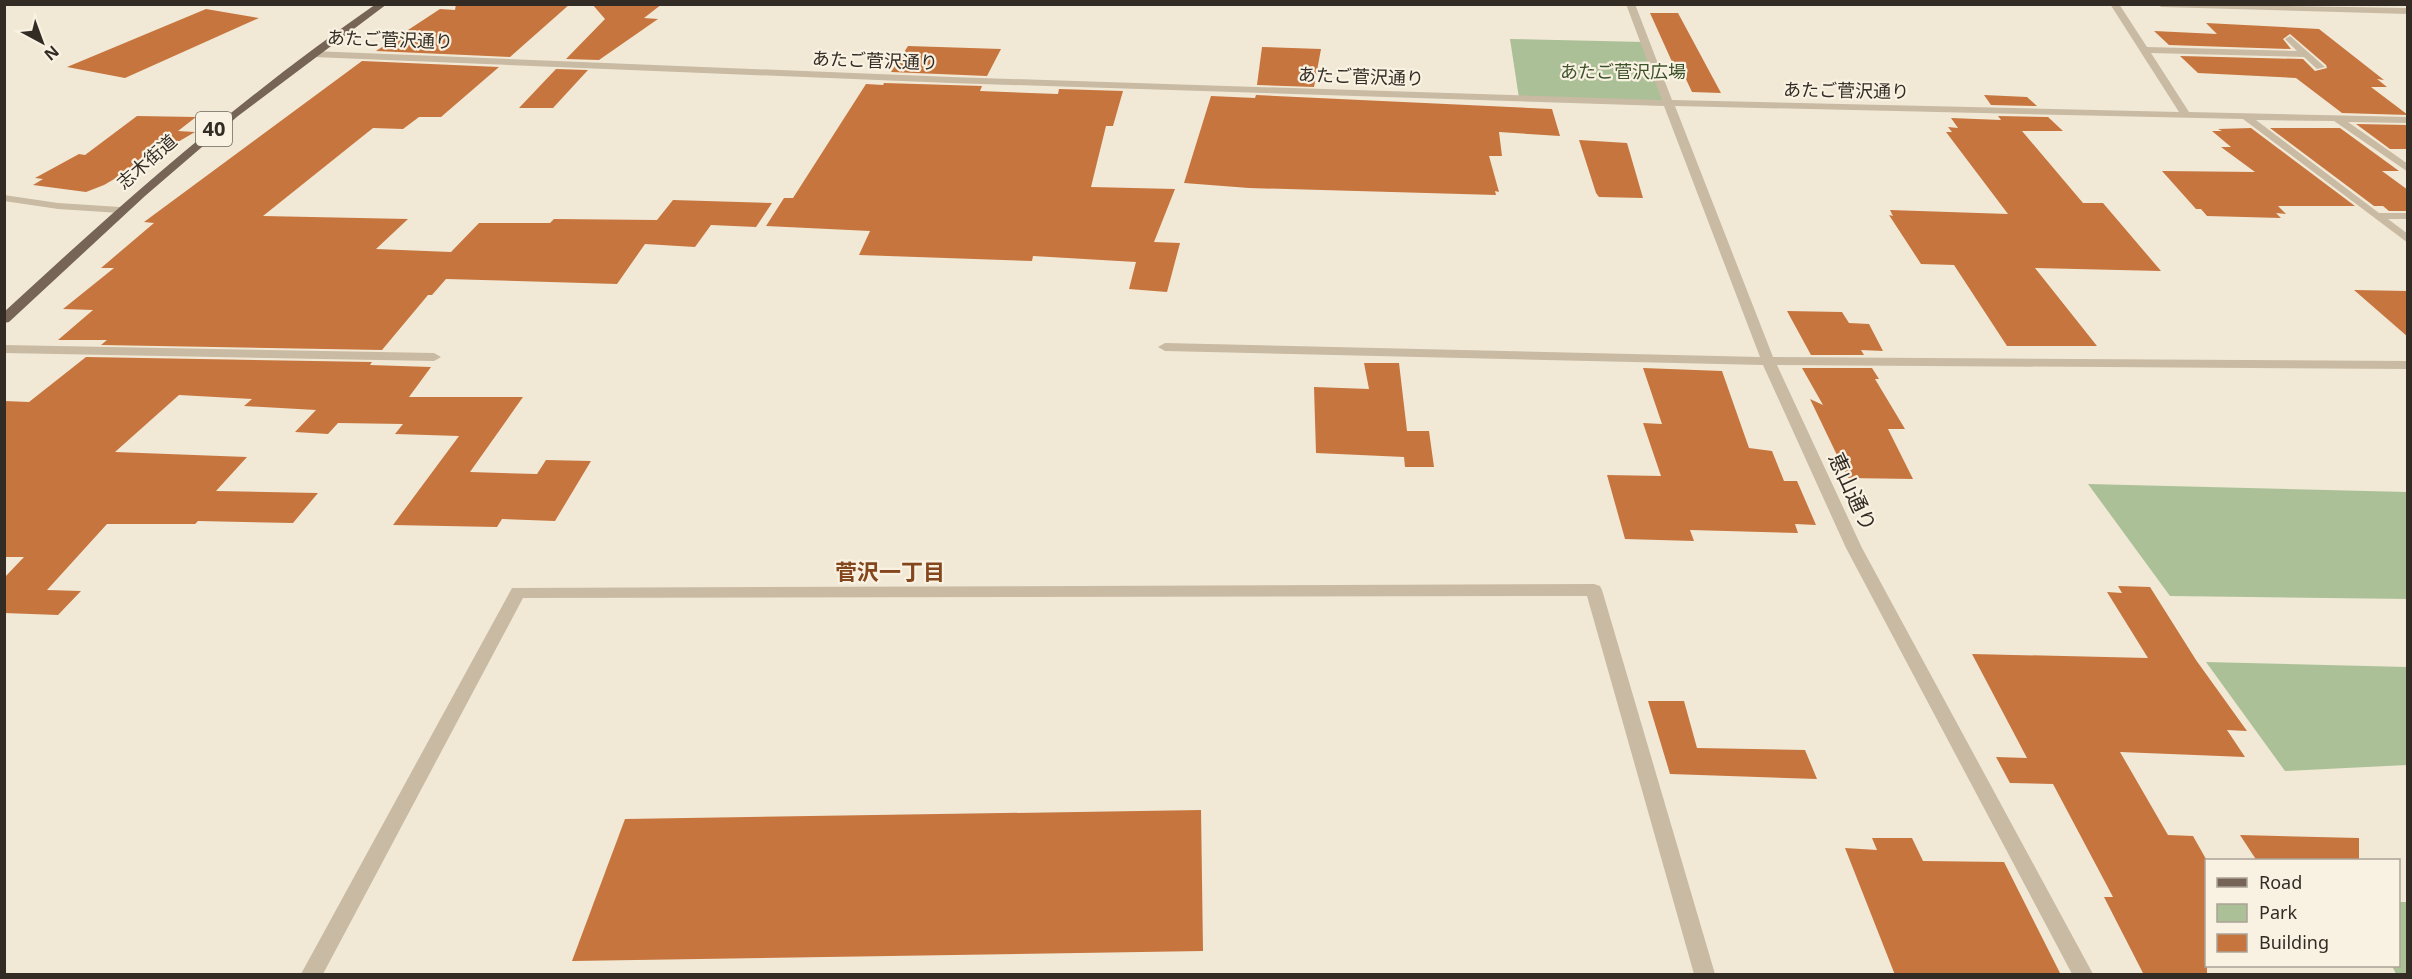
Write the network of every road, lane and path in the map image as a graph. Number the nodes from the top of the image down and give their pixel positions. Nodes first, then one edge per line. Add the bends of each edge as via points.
1 (383, 4) edge
2 (1630, 4) edge
3 (2114, 4) edge
4 (2161, 4) edge
5 (2408, 11) edge
6 (2290, 39) dead end
7 (2143, 50) junction
8 (313, 54) junction
9 (2306, 54) junction
10 (2320, 67) dead end
11 (1668, 104) junction
12 (2187, 116) junction
13 (2247, 118) junction
14 (2337, 119) junction
15 (2408, 120) edge
16 (2408, 169) edge
17 (4, 198) edge
18 (120, 210) junction
19 (2376, 216) junction
20 (2408, 216) edge
21 (2408, 240) edge
22 (4, 319) edge
23 (1165, 347) dead end
24 (4, 349) edge
25 (434, 357) dead end
26 (1768, 361) junction
27 (2408, 365) edge
28 (312, 975) edge
29 (1705, 975) edge
30 (2083, 975) edge

1 - 8 main road, 志木街道 / 40
2 - 11 street, 恵山通り
3 - 7 street
4 - 5 street
6 - 9 street
7 - 9 street
7 - 12 street
8 - 11 street, あたご菅沢通り via 963,81
8 - 18 main road, 志木街道 / 40 via 191,148
9 - 10 street
11 - 12 street, あたご菅沢通り
11 - 26 street, 恵山通り
12 - 13 street, あたご菅沢通り
13 - 14 street, あたご菅沢通り
13 - 19 street
14 - 15 street, あたご菅沢通り
14 - 16 street
17 - 18 street
18 - 22 main road, 志木街道 / 40
19 - 20 street
19 - 21 street
23 - 26 street
24 - 25 street
26 - 27 street
26 - 30 street, 恵山通り via 1854,548
28 - 29 street via 518,592 1594,590

